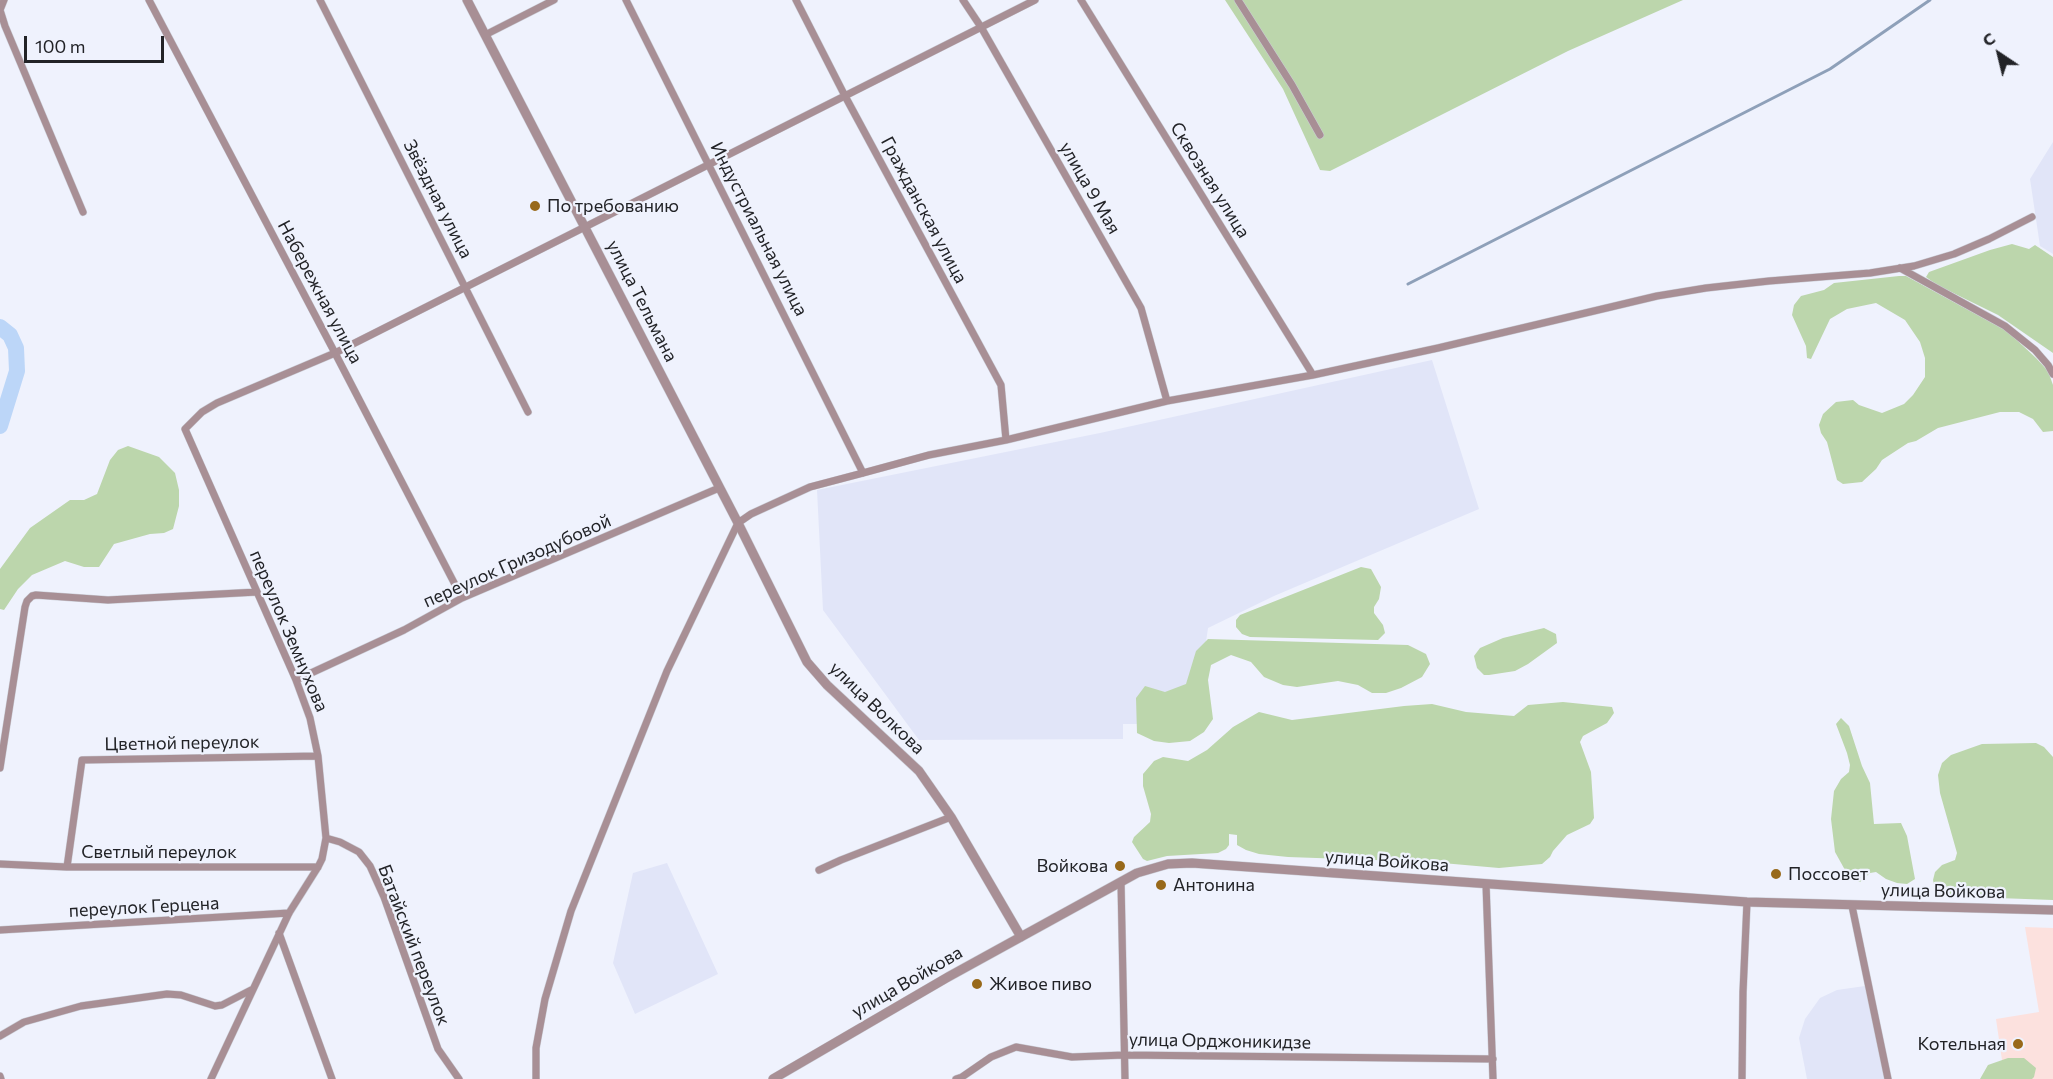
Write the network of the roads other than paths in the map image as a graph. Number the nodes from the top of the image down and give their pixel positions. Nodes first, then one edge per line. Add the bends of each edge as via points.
1 (4, 0) edge
2 (149, 0) edge
3 (320, 0) edge
4 (467, 0) edge
5 (554, 0) edge
6 (626, 0) edge
7 (796, 0) edge
8 (963, 0) edge
9 (1035, 0) edge
10 (1081, 0) edge
11 (1238, 0) edge
12 (0, 10) edge
13 (981, 27) junction
14 (485, 35) junction
15 (845, 96) junction
16 (1320, 135) dead end
17 (709, 164) junction
18 (83, 212) dead end
19 (2032, 217) dead end
20 (585, 226) junction
21 (1899, 268) junction
22 (465, 287) junction
23 (335, 353) junction
24 (2053, 374) edge
25 (1313, 375) junction
26 (1167, 401) junction
27 (528, 412) dead end
28 (1006, 440) junction
29 (863, 473) junction
30 (719, 488) junction
31 (738, 523) junction
32 (257, 592) junction
33 (462, 598) junction
34 (296, 680) junction
35 (318, 756) junction
36 (0, 768) edge
37 (951, 817) junction
38 (326, 838) junction
39 (0, 864) edge
40 (67, 867) junction
41 (318, 867) junction
42 (819, 870) dead end
43 (1121, 882) junction
44 (1486, 884) junction
45 (1747, 902) junction
46 (1852, 906) junction
47 (2053, 910) edge
48 (290, 913) junction
49 (0, 930) edge
50 (279, 933) junction
51 (1021, 938) junction
52 (252, 990) junction
53 (0, 1036) edge
54 (1124, 1054) junction
55 (1493, 1059) junction
56 (960, 1078) edge
57 (211, 1079) edge
58 (332, 1079) edge
59 (459, 1079) edge
60 (536, 1079) edge
61 (773, 1079) edge
62 (1125, 1079) edge
63 (1493, 1079) edge
64 (1742, 1079) edge
65 (1888, 1079) edge

1 - 12 street
2 - 23 street, Набережная улица
3 - 22 street, Звёздная улица
4 - 14 street, улица Тельмана
5 - 14 street
6 - 17 street, Индустриальная улица
7 - 15 street, Гражданская улица
8 - 13 street, улица 9 Мая
9 - 13 street
10 - 25 street, Сквозная улица
11 - 16 street
12 - 18 street
13 - 15 street
13 - 26 street, улица 9 Мая via 1142,308
14 - 20 street, улица Тельмана
15 - 17 street
15 - 28 street, Гражданская улица via 1001,385
17 - 20 street
17 - 29 street, Индустриальная улица
19 - 21 street via 1954,254
20 - 22 street
20 - 30 street, улица Тельмана
21 - 24 street via 2005,326 2035,350
21 - 25 street via 1656,296
22 - 23 street
22 - 27 street, Звёздная улица
23 - 32 street, переулок Земнухова via 217,404 185,429
23 - 33 street, Набережная улица
25 - 26 street
26 - 28 street
28 - 29 street
29 - 31 street via 810,487 765,506
30 - 31 street, улица Тельмана
30 - 33 street, переулок Гризодубовой
31 - 37 street, улица Волкова via 807,663 919,771
31 - 60 street via 667,672 571,910 545,999 536,1048
32 - 34 street, переулок Земнухова
32 - 36 street via 108,600 32,596 25,606
33 - 34 street, переулок Гризодубовой via 404,630
34 - 35 street, переулок Земнухова
35 - 38 street, переулок Земнухова
35 - 40 street, Цветной переулок via 82,760
37 - 42 street
37 - 51 street, улица Волкова
38 - 41 street, переулок Земнухова
38 - 59 street, Батайский переулок via 359,852 370,866 438,1049
39 - 40 street, Светлый переулок
40 - 41 street, Светлый переулок
41 - 48 street, переулок Земнухова
43 - 44 street, улица Войкова via 1144,870 1192,863
43 - 51 street, улица Войкова
43 - 54 street
44 - 45 street, улица Войкова
44 - 55 street
45 - 46 street, улица Войкова
45 - 64 street
46 - 47 street, улица Войкова
46 - 65 street
48 - 49 street, переулок Герцена
48 - 50 street, переулок Земнухова
50 - 52 street, переулок Земнухова
50 - 58 street
51 - 61 street, улица Войкова
52 - 53 street via 215,1006 167,994 81,1006 36,1017
52 - 57 street, переулок Земнухова
54 - 55 street, улица Орджоникидзе
54 - 56 street, улица Орджоникидзе via 1072,1057 1016,1047 991,1057
54 - 62 street
55 - 63 street

